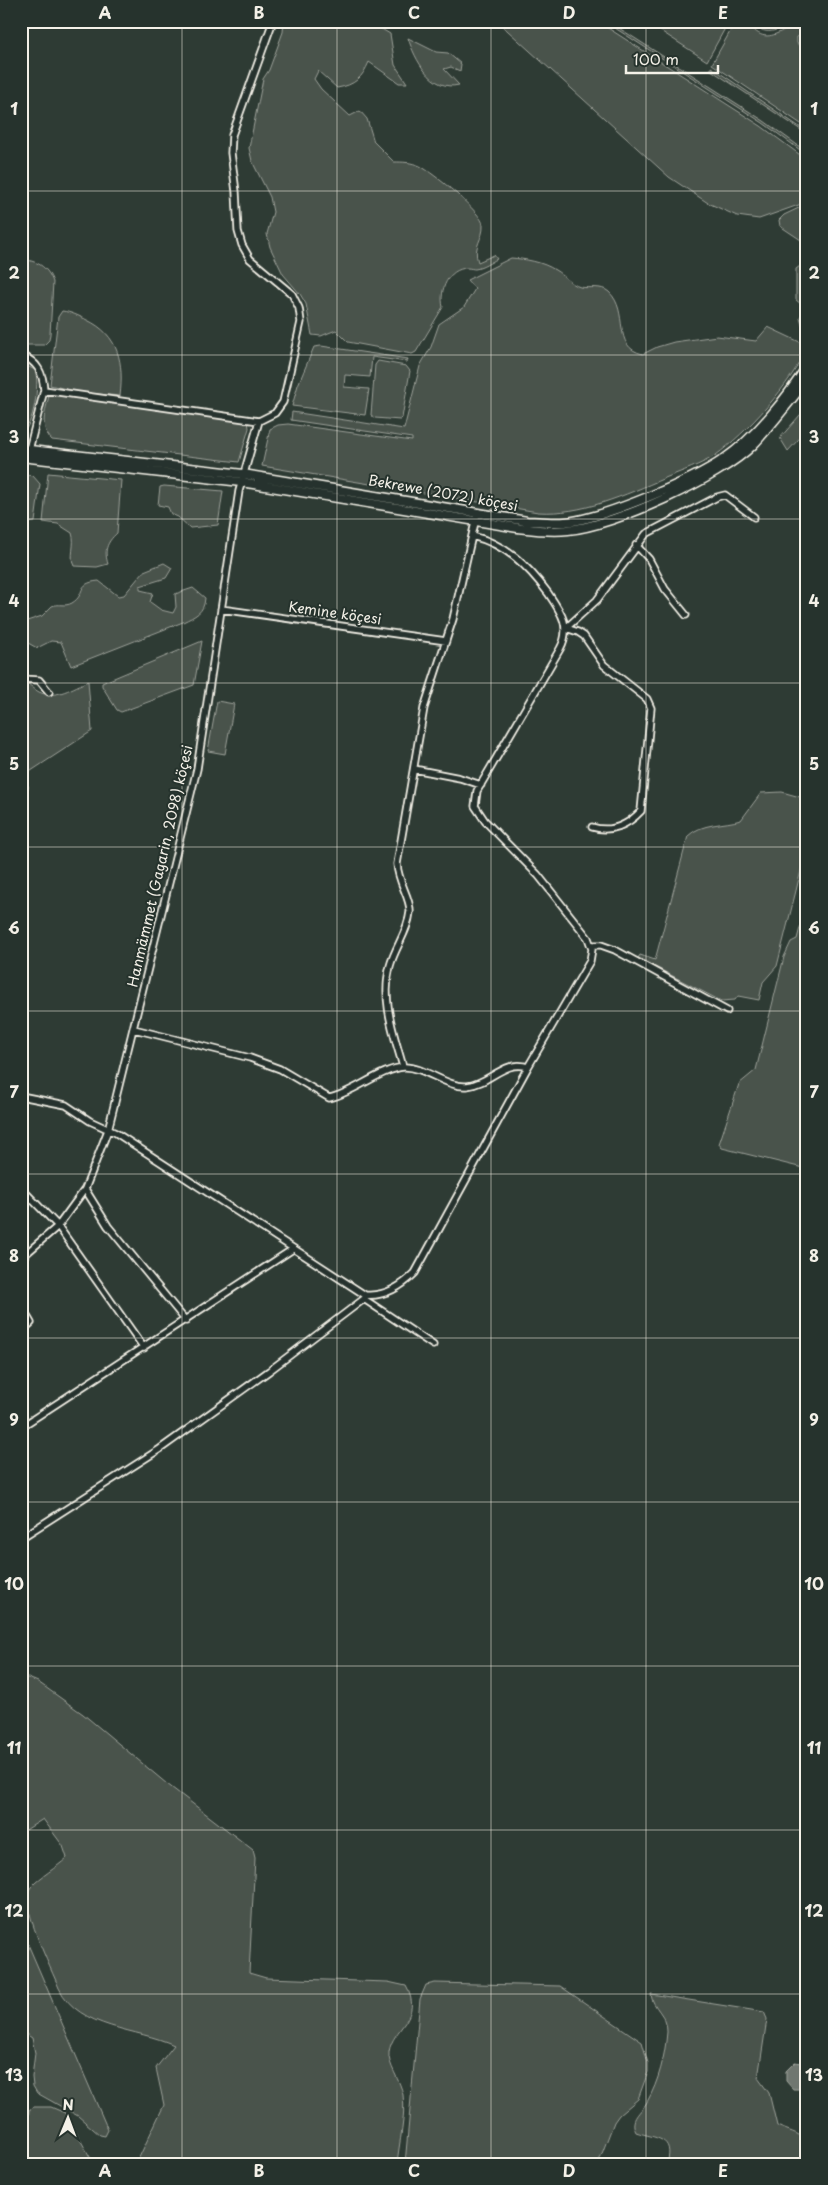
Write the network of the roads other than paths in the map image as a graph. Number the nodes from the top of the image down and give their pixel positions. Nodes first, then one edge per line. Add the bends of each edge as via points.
1 (273, 21) edge
2 (21, 356) edge
3 (807, 366) edge
4 (807, 380) edge
5 (44, 390) junction
6 (259, 421) junction
7 (25, 450) edge
8 (21, 457) edge
9 (242, 478) junction
10 (477, 511) junction
11 (754, 517) dead end
12 (475, 521) junction
13 (472, 536) junction
14 (636, 545) junction
15 (221, 609) junction
16 (686, 615) dead end
17 (566, 628) junction
18 (446, 641) junction
19 (21, 679) edge
20 (49, 692) dead end
21 (414, 769) junction
22 (481, 785) junction
23 (592, 827) dead end
24 (591, 945) junction
25 (727, 1010) dead end
26 (134, 1029) junction
27 (528, 1067) junction
28 (403, 1068) junction
29 (21, 1096) edge
30 (108, 1130) junction
31 (21, 1188) edge
32 (85, 1190) junction
33 (58, 1226) junction
34 (293, 1250) junction
35 (21, 1258) edge
36 (21, 1306) edge
37 (186, 1321) junction
38 (21, 1332) edge
39 (433, 1345) dead end
40 (144, 1348) junction
41 (21, 1427) edge
42 (21, 1538) edge

1 - 6 street via 232,135 238,231 250,259 292,294 301,322 283,402 275,413
2 - 5 street via 40,368
3 - 10 main road, Bekrewe (2072) köçesi via 748,440 724,460 641,499 585,519 546,522
4 - 12 main road, Bekrewe (2072) köçesi via 752,445 728,465 638,509 569,530 547,531
5 - 6 street
5 - 7 street
6 - 9 street, Hanmämmet (Gagarin, 2098) köçesi
7 - 9 main road, Bekrewe (2072) köçesi
8 - 9 main road, Bekrewe (2072) köçesi
9 - 10 main road, Bekrewe (2072) köçesi
9 - 12 main road, Bekrewe (2072) köçesi
9 - 15 street, Hanmämmet (Gagarin, 2098) köçesi
10 - 12 street
11 - 14 street via 730,497 721,496 660,525
12 - 13 street
13 - 17 street via 498,546 524,563 562,612
13 - 18 street
14 - 16 street
14 - 17 street via 598,600
15 - 18 street, Kemine köçesi
15 - 26 street, Hanmämmet (Gagarin, 2098) köçesi via 198,769
17 - 22 street via 560,649
17 - 23 street via 584,636 604,665 647,699 651,708 641,811 617,828
18 - 21 street via 424,708
19 - 20 street via 39,680
21 - 22 street
21 - 28 street via 398,864 398,878 410,905 410,915 390,966 386,986 390,1023
22 - 24 street via 474,800 479,814 538,875
24 - 25 street via 615,950
24 - 27 street via 590,960
26 - 28 street via 250,1058 280,1069 324,1097 334,1097 358,1084
26 - 30 street, Hanmämmet (Gagarin, 2098) köçesi
27 - 28 street via 510,1066 483,1082 463,1086
27 - 34 street via 421,1265 409,1278 383,1294 366,1294
29 - 30 street via 66,1105
30 - 32 street, Hanmämmet (Gagarin, 2098) köçesi
30 - 34 street
31 - 33 street
32 - 33 street, Hanmämmet (Gagarin, 2098) köçesi
32 - 37 street via 108,1226
33 - 35 street, Hanmämmet (Gagarin, 2098) köçesi
33 - 40 street
34 - 37 street
36 - 38 street via 31,1323
37 - 40 street
39 - 42 street via 364,1299 160,1449
40 - 41 street

